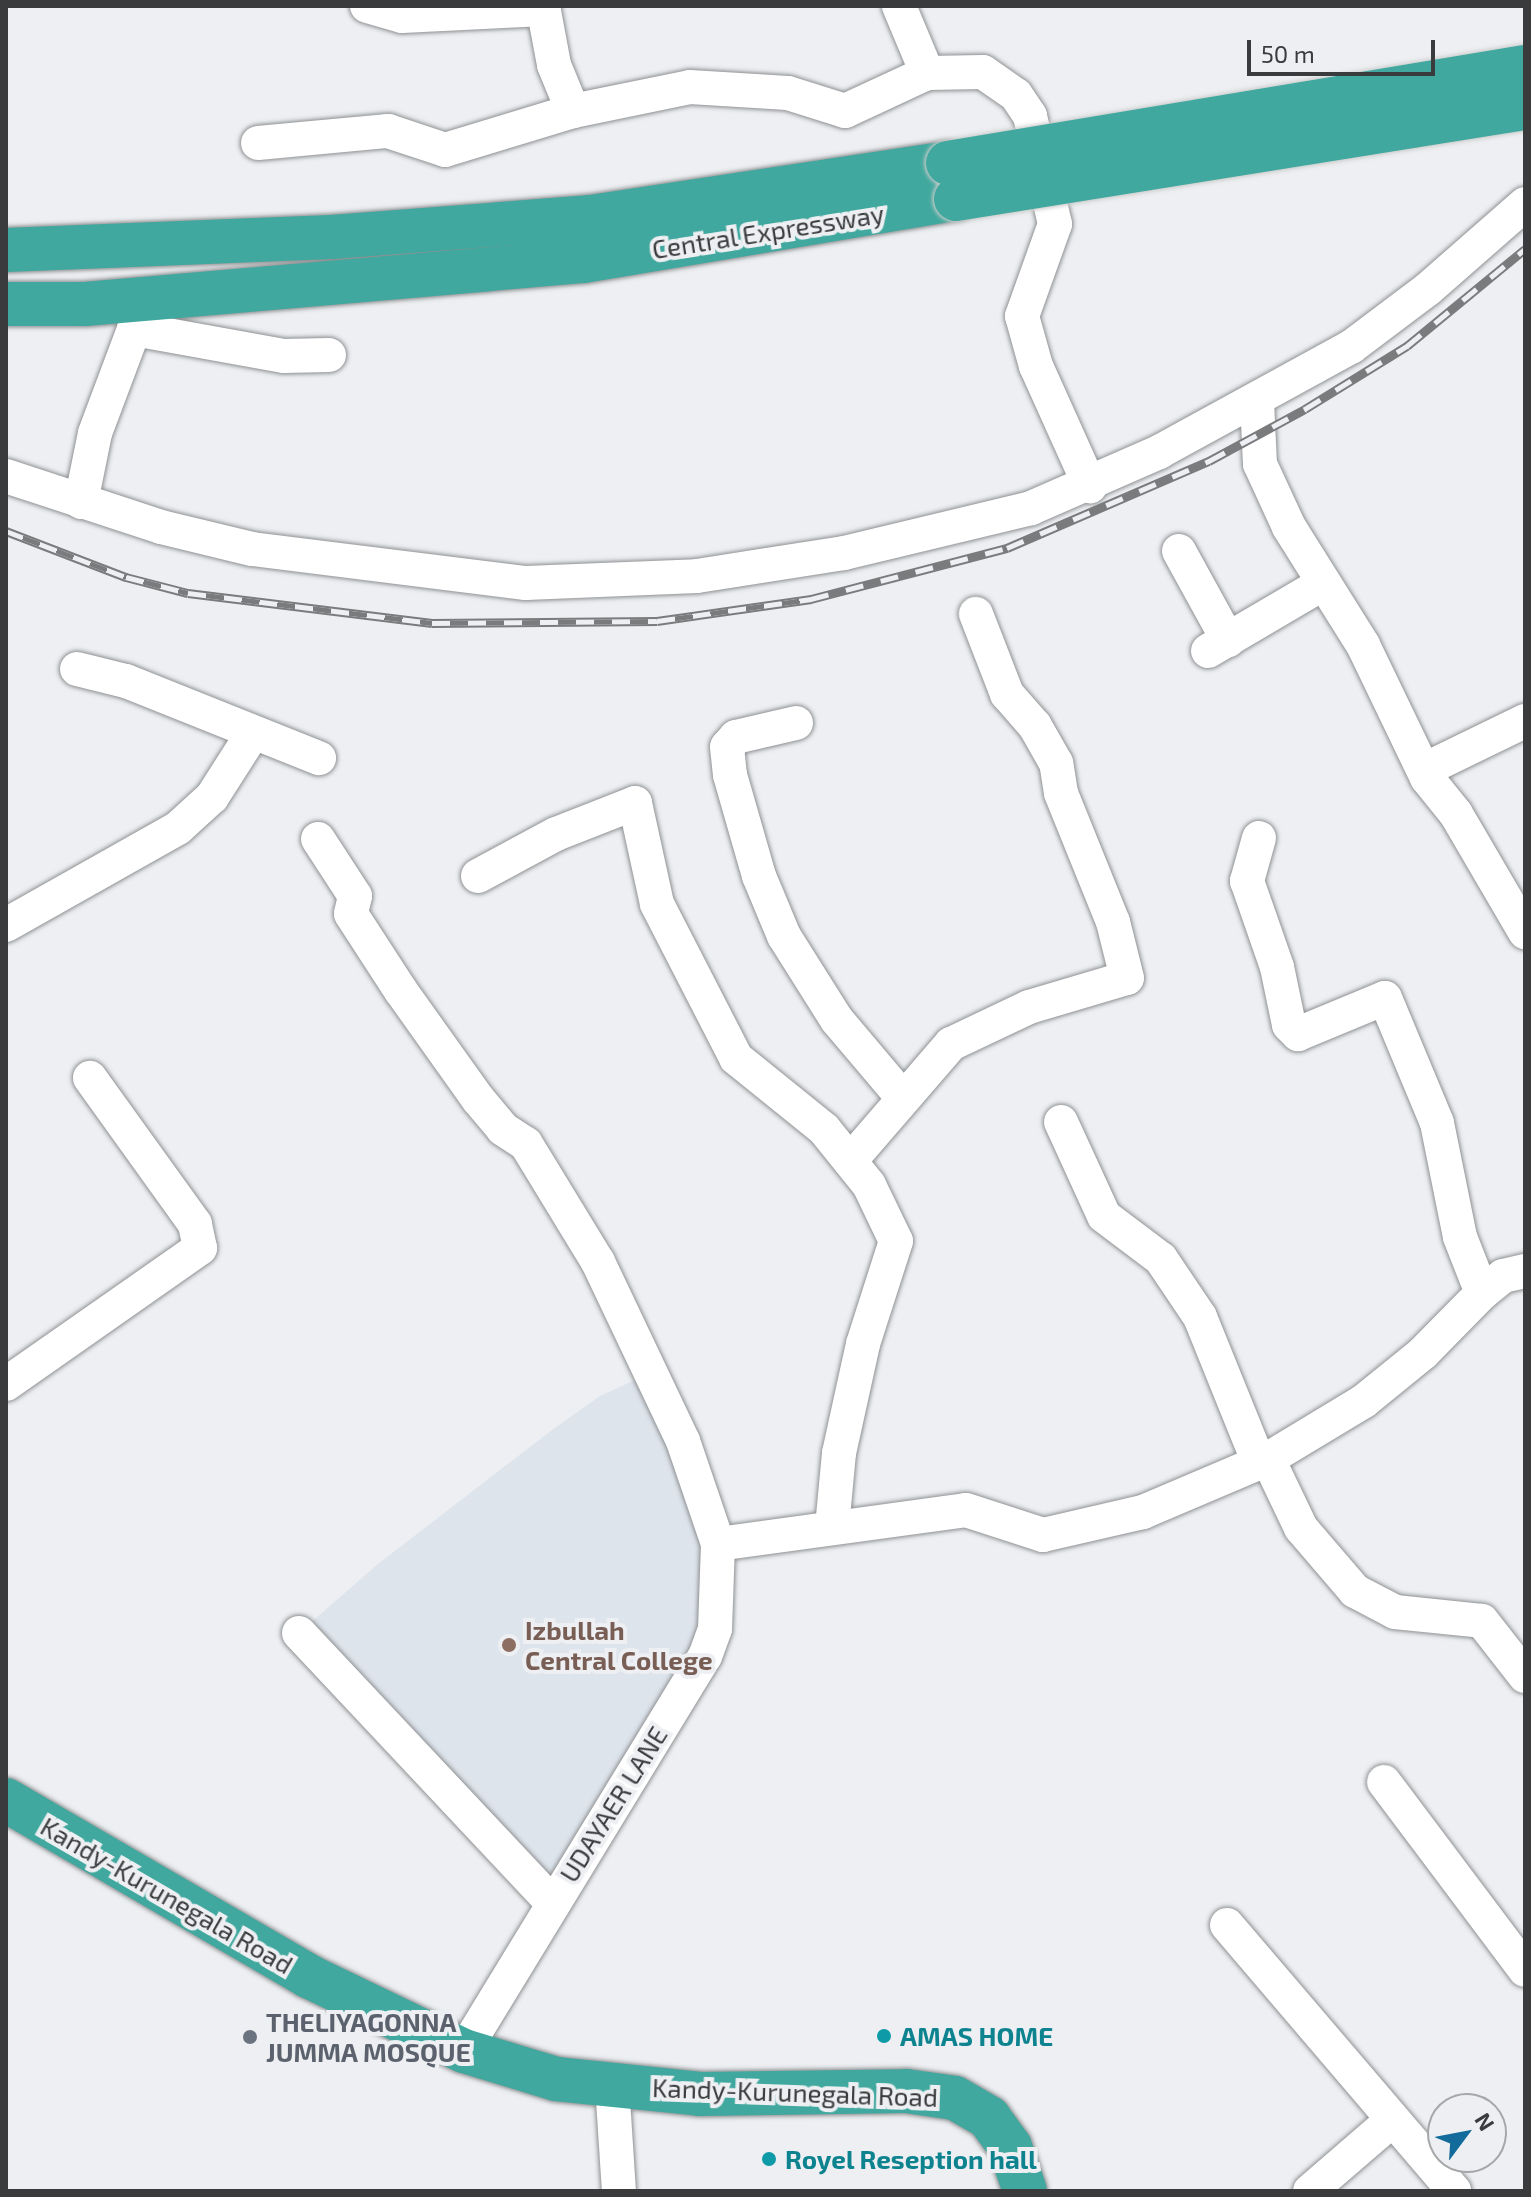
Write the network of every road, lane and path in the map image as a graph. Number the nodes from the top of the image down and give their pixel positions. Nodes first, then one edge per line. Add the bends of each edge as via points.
1 (367, 6) edge
2 (899, 6) edge
3 (544, 7) edge
4 (1525, 67) edge
5 (927, 73) junction
6 (1525, 108) edge
7 (573, 111) junction
8 (258, 143) dead end
9 (952, 181) junction
10 (1525, 204) edge
11 (27, 249) edge
12 (26, 304) edge
13 (329, 355) dead end
14 (1257, 401) junction
15 (6, 476) edge
16 (1090, 486) junction
17 (81, 502) junction
18 (1179, 551) dead end
19 (1324, 583) junction
20 (976, 614) dead end
21 (77, 669) dead end
22 (1525, 721) edge
23 (796, 723) dead end
24 (253, 733) junction
25 (319, 758) dead end
26 (1424, 770) junction
27 (1259, 838) dead end
28 (318, 839) dead end
29 (478, 876) dead end
30 (6, 925) edge
31 (1525, 932) edge
32 (90, 1078) dead end
33 (902, 1097) junction
34 (1061, 1122) dead end
35 (850, 1161) junction
36 (1525, 1271) edge
37 (1482, 1293) junction
38 (6, 1384) edge
39 (1264, 1461) junction
40 (832, 1527) junction
41 (718, 1544) junction
42 (299, 1633) dead end
43 (1525, 1676) edge
44 (1384, 1782) dead end
45 (6, 1800) edge
46 (552, 1902) junction
47 (1227, 1925) dead end
48 (1525, 1970) edge
49 (464, 2051) junction
50 (612, 2084) junction
51 (1391, 2121) junction
52 (619, 2191) edge
53 (1025, 2191) edge
54 (1310, 2191) edge
55 (1454, 2191) edge

1 - 3 street via 402,16
2 - 5 street
3 - 7 street via 554,65
4 - 9 highway, Central Expressway, bridge
5 - 7 street via 845,111 788,93 690,87
5 - 16 street via 983,72 1016,95 1030,116 1055,224 1022,316 1036,366
6 - 9 highway, Central Expressway, bridge
7 - 8 street via 445,150 388,131
9 - 11 highway, Central Expressway via 332,237
9 - 12 highway, Central Expressway via 584,261
10 - 14 street via 1362,339
13 - 17 street via 284,356 134,329 95,433
14 - 16 street
14 - 19 street via 1260,464
15 - 17 street
16 - 17 street via 954,529 844,553 697,576 526,583 252,549
18 - 19 street via 1218,645
19 - 26 street via 1363,645
20 - 33 street via 1007,694 1035,726 1056,763 1061,793 1113,922 1127,978 1029,1007 951,1044
21 - 24 street via 126,681
22 - 26 street
23 - 33 street via 736,737 727,747 730,775 759,876 784,936 837,1020
24 - 25 street
24 - 30 street via 212,797 178,828
26 - 31 street
27 - 37 street via 1247,881 1277,967 1289,1025 1298,1034 1385,998 1437,1123 1460,1237
28 - 41 street via 355,896 351,914 401,991 478,1099 503,1129 526,1144 598,1262 683,1441
29 - 35 street via 556,834 635,803 657,904 736,1058 755,1078 795,1102
32 - 38 street via 195,1224 200,1248
33 - 35 street
34 - 39 street via 1104,1216 1161,1259 1200,1317
35 - 40 street via 869,1185 896,1241 863,1344 839,1453
36 - 37 street via 1503,1276
37 - 39 street via 1389,1383
39 - 40 street via 1143,1512 1043,1535 966,1510
39 - 43 street via 1301,1528 1355,1591 1395,1612 1482,1621
40 - 41 street
41 - 46 street, UDAYAER LANE via 715,1629 705,1656
42 - 46 street
44 - 48 street
45 - 49 highway, Kandy-Kurunegala Road via 308,1976
46 - 49 street, UDAYAER LANE
47 - 51 street
49 - 50 highway, Kandy-Kurunegala Road via 556,2079
50 - 52 street
50 - 53 highway, Kandy-Kurunegala Road via 700,2094 906,2091 955,2098 989,2118 1010,2147
51 - 54 street
51 - 55 street

